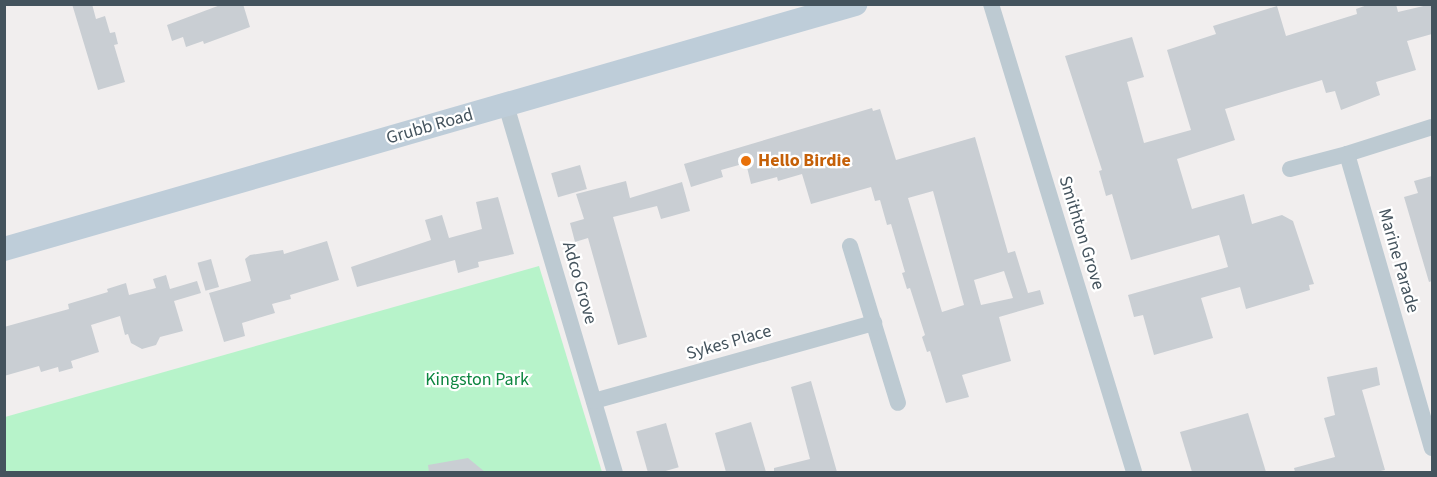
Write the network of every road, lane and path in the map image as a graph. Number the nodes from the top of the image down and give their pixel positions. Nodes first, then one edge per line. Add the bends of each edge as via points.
1 (855, 4) edge
2 (991, 4) edge
3 (506, 105) junction
4 (1432, 127) edge
5 (1347, 154) junction
6 (1290, 169) dead end
7 (850, 246) dead end
8 (4, 249) edge
9 (874, 323) junction
10 (594, 401) junction
11 (898, 403) dead end
12 (1432, 448) edge
13 (615, 472) edge
14 (1134, 472) edge

1 - 3 main road, Grubb Road
2 - 14 street, Smithton Grove
3 - 8 main road, Grubb Road
3 - 10 street, Adco Grove
4 - 5 street
5 - 6 street
5 - 12 street, Marine Parade
7 - 9 street
9 - 10 street, Sykes Place
9 - 11 street
10 - 13 street, Adco Grove

